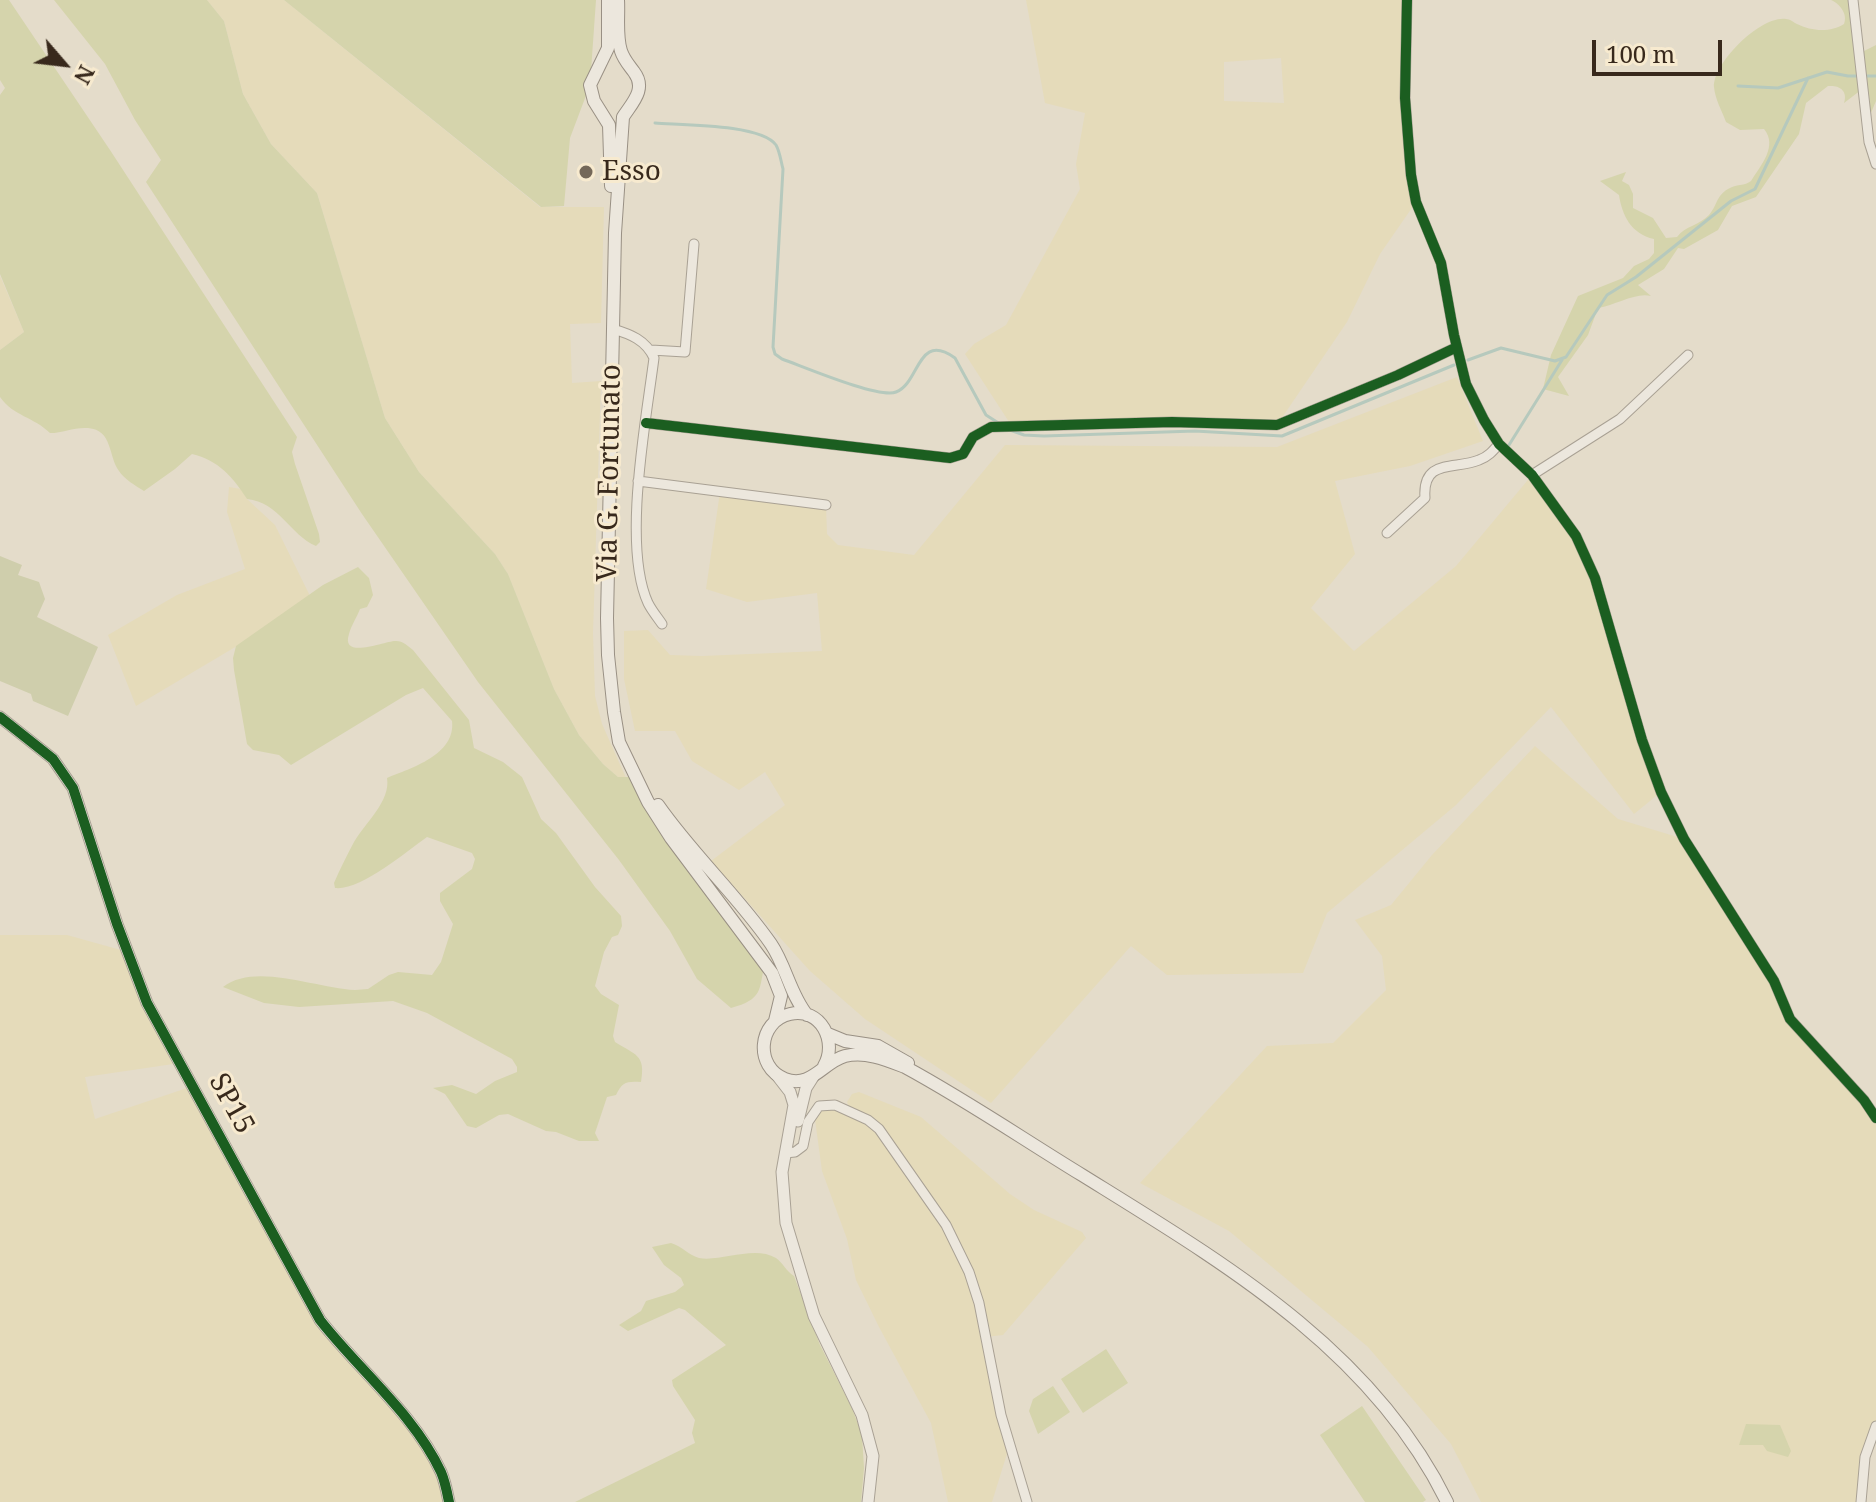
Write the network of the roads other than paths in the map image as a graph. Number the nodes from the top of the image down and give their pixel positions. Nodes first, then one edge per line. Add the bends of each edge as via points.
1 (608, 0) edge
2 (618, 0) edge
3 (1407, 0) edge
4 (1853, 0) edge
5 (628, 67) junction
6 (597, 70) junction
7 (600, 107) junction
8 (629, 107) junction
9 (1876, 164) edge
10 (615, 233) junction
11 (694, 244) dead end
12 (613, 329) junction
13 (1457, 347) junction
14 (651, 350) junction
15 (1688, 355) dead end
16 (646, 423) junction
17 (1499, 444) junction
18 (1532, 475) junction
19 (638, 481) junction
20 (826, 505) dead end
21 (1387, 533) dead end
22 (662, 624) dead end
23 (614, 712) junction
24 (0, 717) edge
25 (807, 1015) junction
26 (775, 1021) junction
27 (828, 1034) junction
28 (824, 1066) junction
29 (775, 1073) junction
30 (813, 1077) junction
31 (929, 1080) junction
32 (1876, 1118) edge
33 (789, 1139) junction
34 (785, 1153) junction
35 (1876, 1426) edge
36 (449, 1502) edge
37 (868, 1502) edge
38 (1027, 1502) edge
39 (1447, 1502) edge
40 (1861, 1502) edge

1 - 6 main road via 608,48
2 - 5 main road via 620,48
3 - 13 street via 1405,98 1411,175 1441,263
4 - 9 street
5 - 6 main road via 612,63
5 - 8 main road via 639,87
6 - 7 main road via 591,93
7 - 8 main road via 614,112
7 - 10 main road via 609,125
8 - 10 main road via 620,131
10 - 12 main road, Via G. Fortunato
11 - 14 street via 685,352
12 - 14 street via 631,334
12 - 23 main road, Via G. Fortunato via 607,618
13 - 16 street via 1277,425 995,426 973,437 963,454 950,458
13 - 17 street via 1466,384
14 - 16 street
15 - 18 street via 1620,419
16 - 19 street
17 - 18 street
17 - 21 street via 1479,460 1435,470 1427,478 1425,498
18 - 32 street via 1576,536 1595,578 1642,740 1684,839 1774,981 1790,1019
19 - 20 street
19 - 22 street via 638,558 648,603
23 - 25 main road, Via G. Fortunato via 652,796 770,943
23 - 26 main road, Via G. Fortunato via 622,749 648,802 772,973 781,996
24 - 36 street, SP15 via 53,759 68,780 147,1003 320,1320 429,1451 442,1473
25 - 26 main road via 790,1014
25 - 27 main road
26 - 29 main road via 763,1046
27 - 28 main road via 830,1054
27 - 31 main road via 890,1051
28 - 30 main road
28 - 31 main road via 845,1056 870,1056
29 - 30 main road via 794,1081
29 - 33 street via 793,1098
30 - 33 street
31 - 39 main road via 1190,1242 1319,1338 1400,1423
33 - 34 street
34 - 37 street via 786,1223 814,1316 862,1415 873,1456
34 - 38 street via 803,1146 808,1122 819,1106 835,1105 879,1129 927,1195 969,1272
35 - 40 street via 1865,1457

